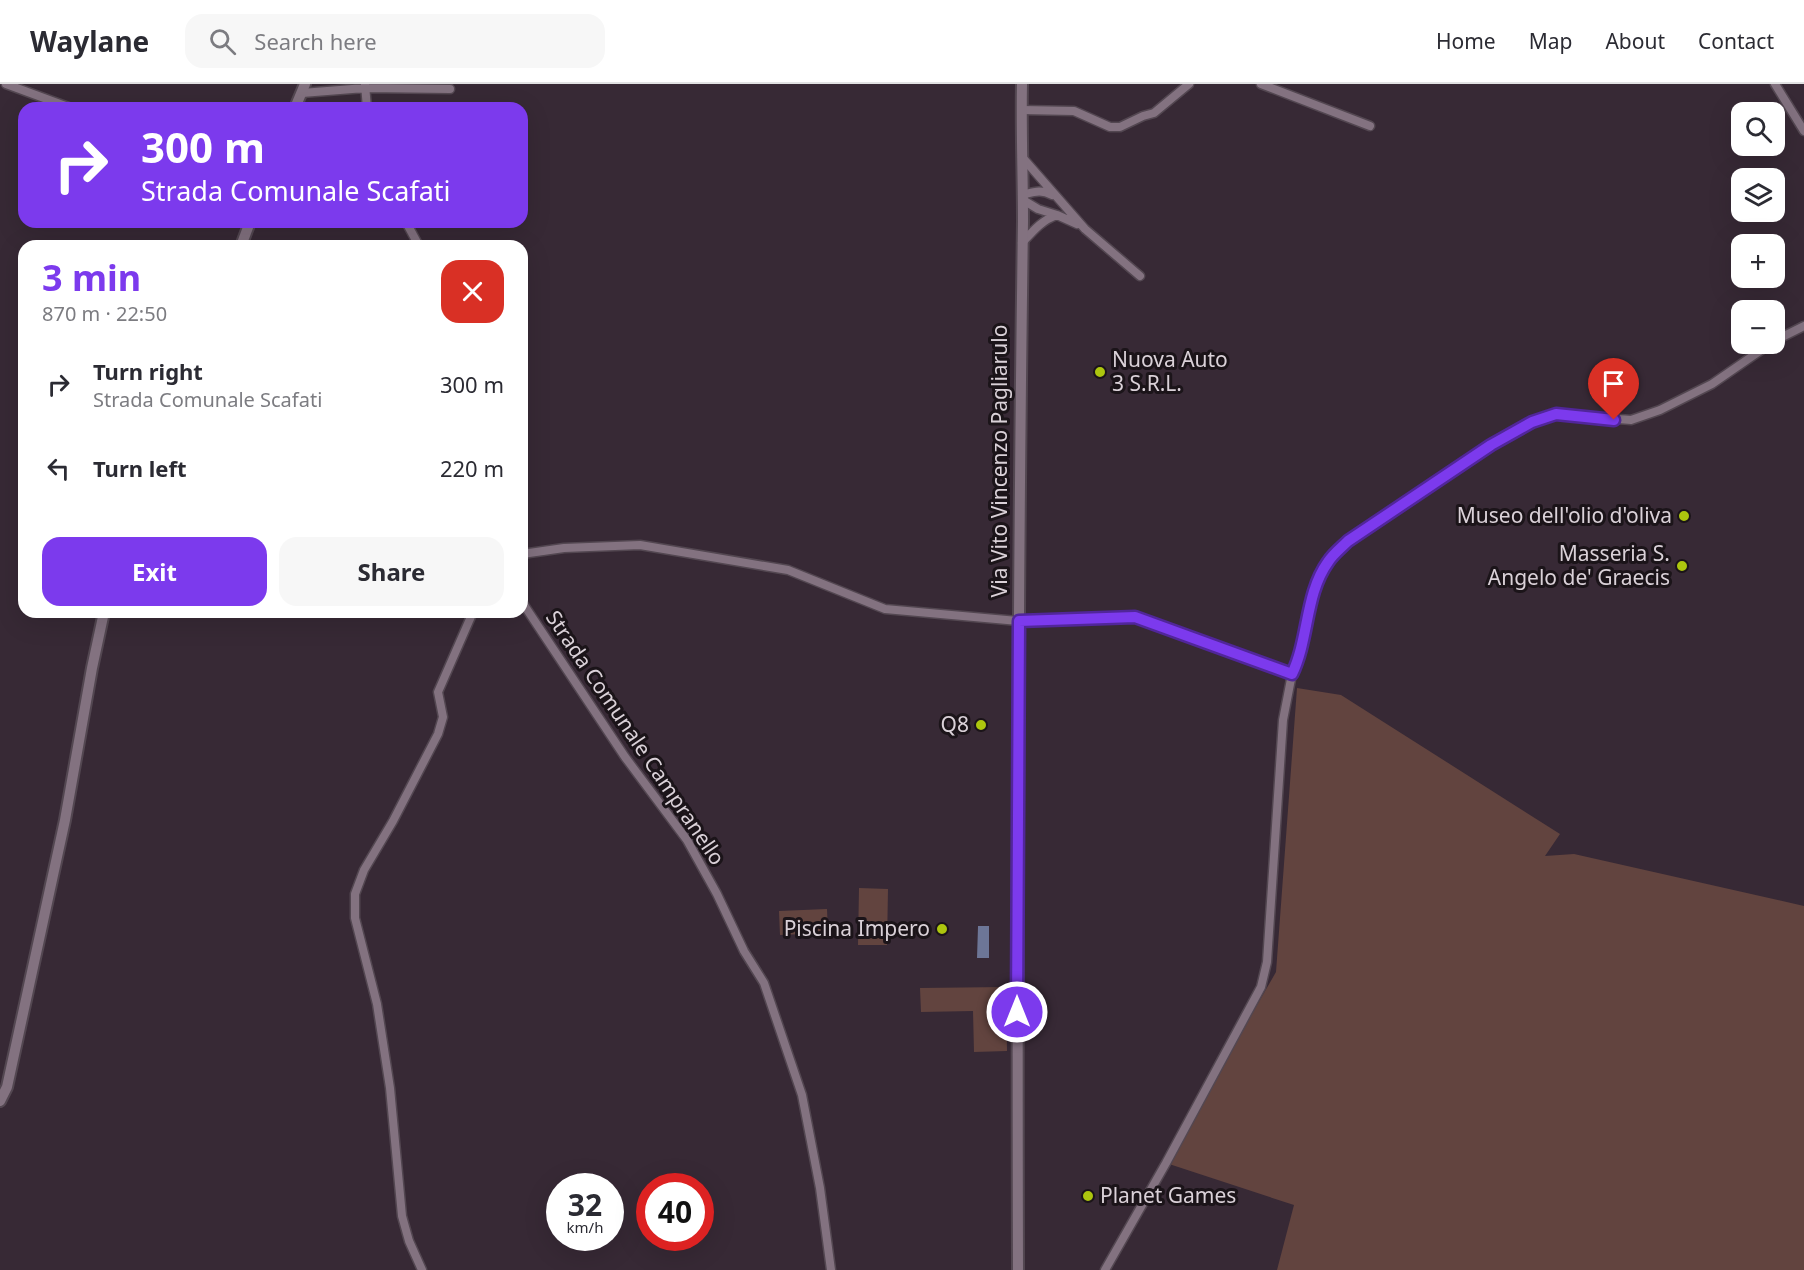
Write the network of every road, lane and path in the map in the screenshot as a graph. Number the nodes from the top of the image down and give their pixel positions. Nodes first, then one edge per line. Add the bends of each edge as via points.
1 (6, 84) edge
2 (1022, 84) edge
3 (1189, 84) edge
4 (1261, 84) edge
5 (1775, 84) edge
6 (365, 86) edge
7 (303, 88) edge
8 (450, 89) dead end
9 (53, 102) edge
10 (297, 102) edge
11 (366, 102) edge
12 (1022, 110) junction
13 (1370, 126) dead end
14 (1804, 131) edge
15 (1021, 156) junction
16 (1022, 197) junction
17 (1058, 198) junction
18 (1057, 215) junction
19 (1085, 229) junction
20 (1022, 243) junction
21 (1140, 276) dead end
22 (1804, 326) edge
23 (1785, 336) edge
24 (1756, 354) edge
25 (528, 553) edge
26 (528, 611) edge
27 (103, 618) edge
28 (470, 618) edge
29 (1019, 621) junction
30 (1292, 674) junction
31 (0, 1101) edge
32 (422, 1270) edge
33 (831, 1270) edge
34 (1018, 1270) edge
35 (1105, 1270) edge

1 - 9 street
2 - 12 street, Via Vito Vincenzo Pagliarulo
3 - 12 street via 1154,113 1120,127 1110,127 1074,111
4 - 13 street
5 - 14 street
6 - 7 street
6 - 8 street
6 - 11 street
7 - 10 street
12 - 15 street, Via Vito Vincenzo Pagliarulo
15 - 16 street, Via Vito Vincenzo Pagliarulo
15 - 17 street
16 - 17 street via 1044,191
16 - 18 street via 1038,209
16 - 20 street, Via Vito Vincenzo Pagliarulo
17 - 19 street
18 - 19 street
18 - 20 street via 1038,225
19 - 21 street
20 - 29 street, Via Vito Vincenzo Pagliarulo
22 - 23 street
24 - 30 street via 1712,384 1631,420 1556,414 1532,422 1348,541 1328,562 1314,589
25 - 29 street via 640,545 788,570 885,609
26 - 33 street, Strada Comunale Campranello via 625,757 687,840 764,983 802,1095
27 - 31 street via 63,831 9,1076
28 - 32 street via 438,692 442,717 438,734 364,870 355,894 355,918 377,1004 388,1077 402,1216
29 - 30 street via 1135,617
29 - 34 street, Via Vito Vincenzo Pagliarulo
30 - 35 street via 1283,720 1267,962 1261,987

